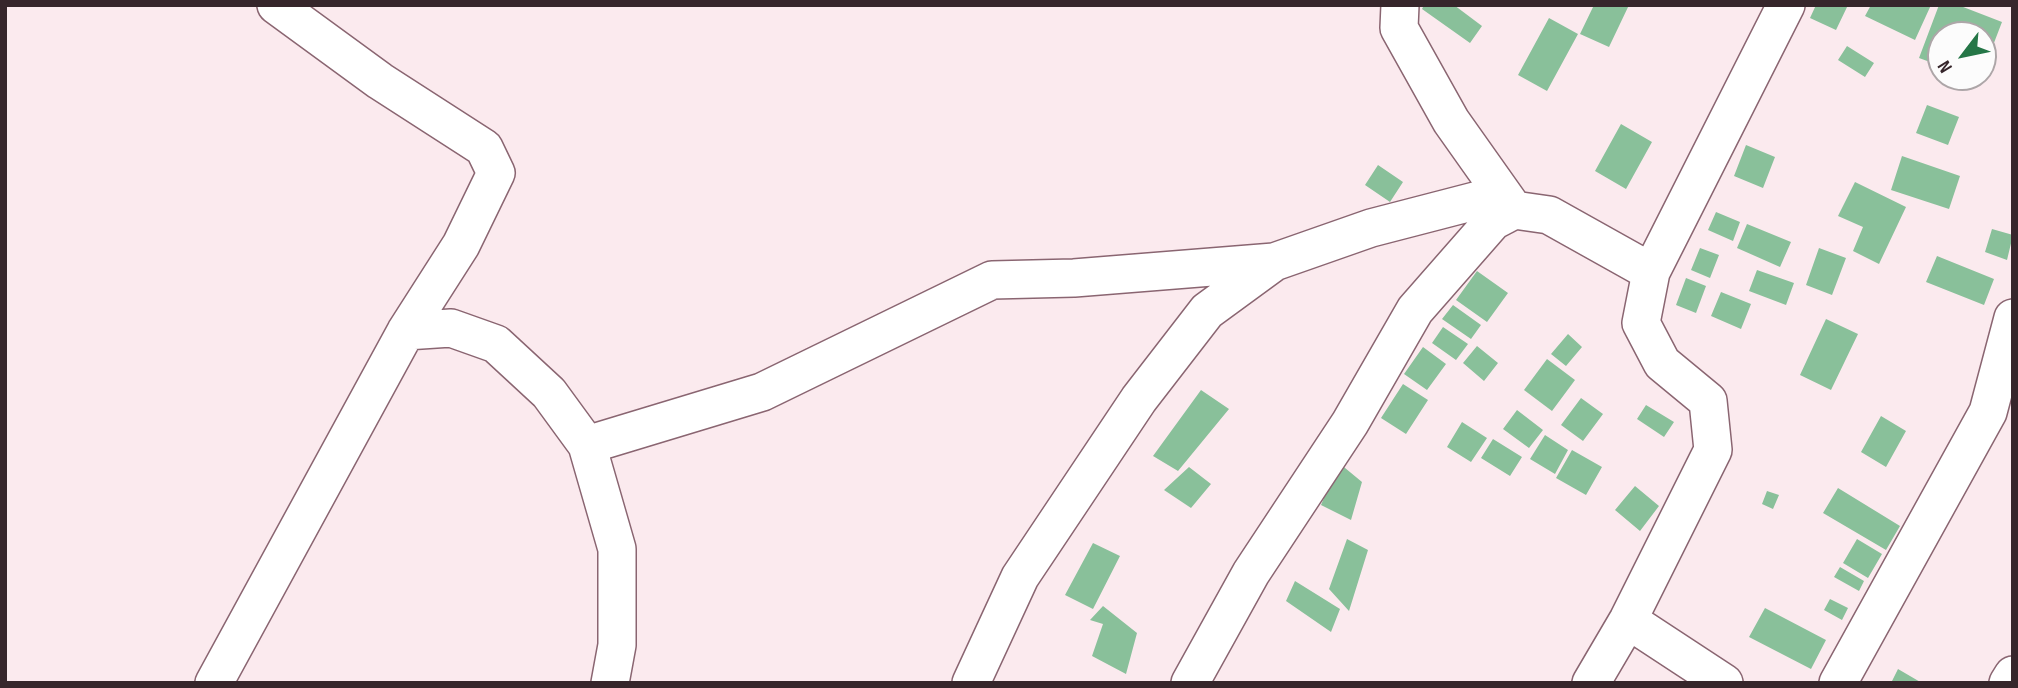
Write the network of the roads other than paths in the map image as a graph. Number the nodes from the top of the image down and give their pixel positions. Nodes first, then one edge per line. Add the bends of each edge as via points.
1 (276, 5) edge
2 (1400, 5) edge
3 (1786, 5) edge
4 (1508, 202) junction
5 (1274, 262) junction
6 (1651, 272) junction
7 (2013, 318) edge
8 (405, 331) junction
9 (587, 444) junction
10 (1628, 620) junction
11 (2013, 675) edge
12 (214, 683) edge
13 (610, 683) edge
14 (971, 683) edge
15 (1190, 683) edge
16 (1591, 683) edge
17 (1724, 683) edge
18 (1838, 683) edge
19 (2008, 683) edge

1 - 8 street via 380,81 484,148 496,173 461,245
2 - 4 street via 1399,28 1451,121
3 - 6 street
4 - 5 street via 1371,228
4 - 6 street via 1549,215
4 - 15 street via 1415,310 1350,423 1251,573
5 - 9 street via 992,280 762,392
5 - 14 street via 1208,312 1139,398 1020,577
6 - 10 street via 1640,323 1662,363 1708,401 1713,450
7 - 18 street via 1988,412
8 - 9 street via 451,328 496,344 549,393
8 - 12 street
9 - 13 street via 617,550 617,645
10 - 16 street
10 - 17 street
11 - 19 street

